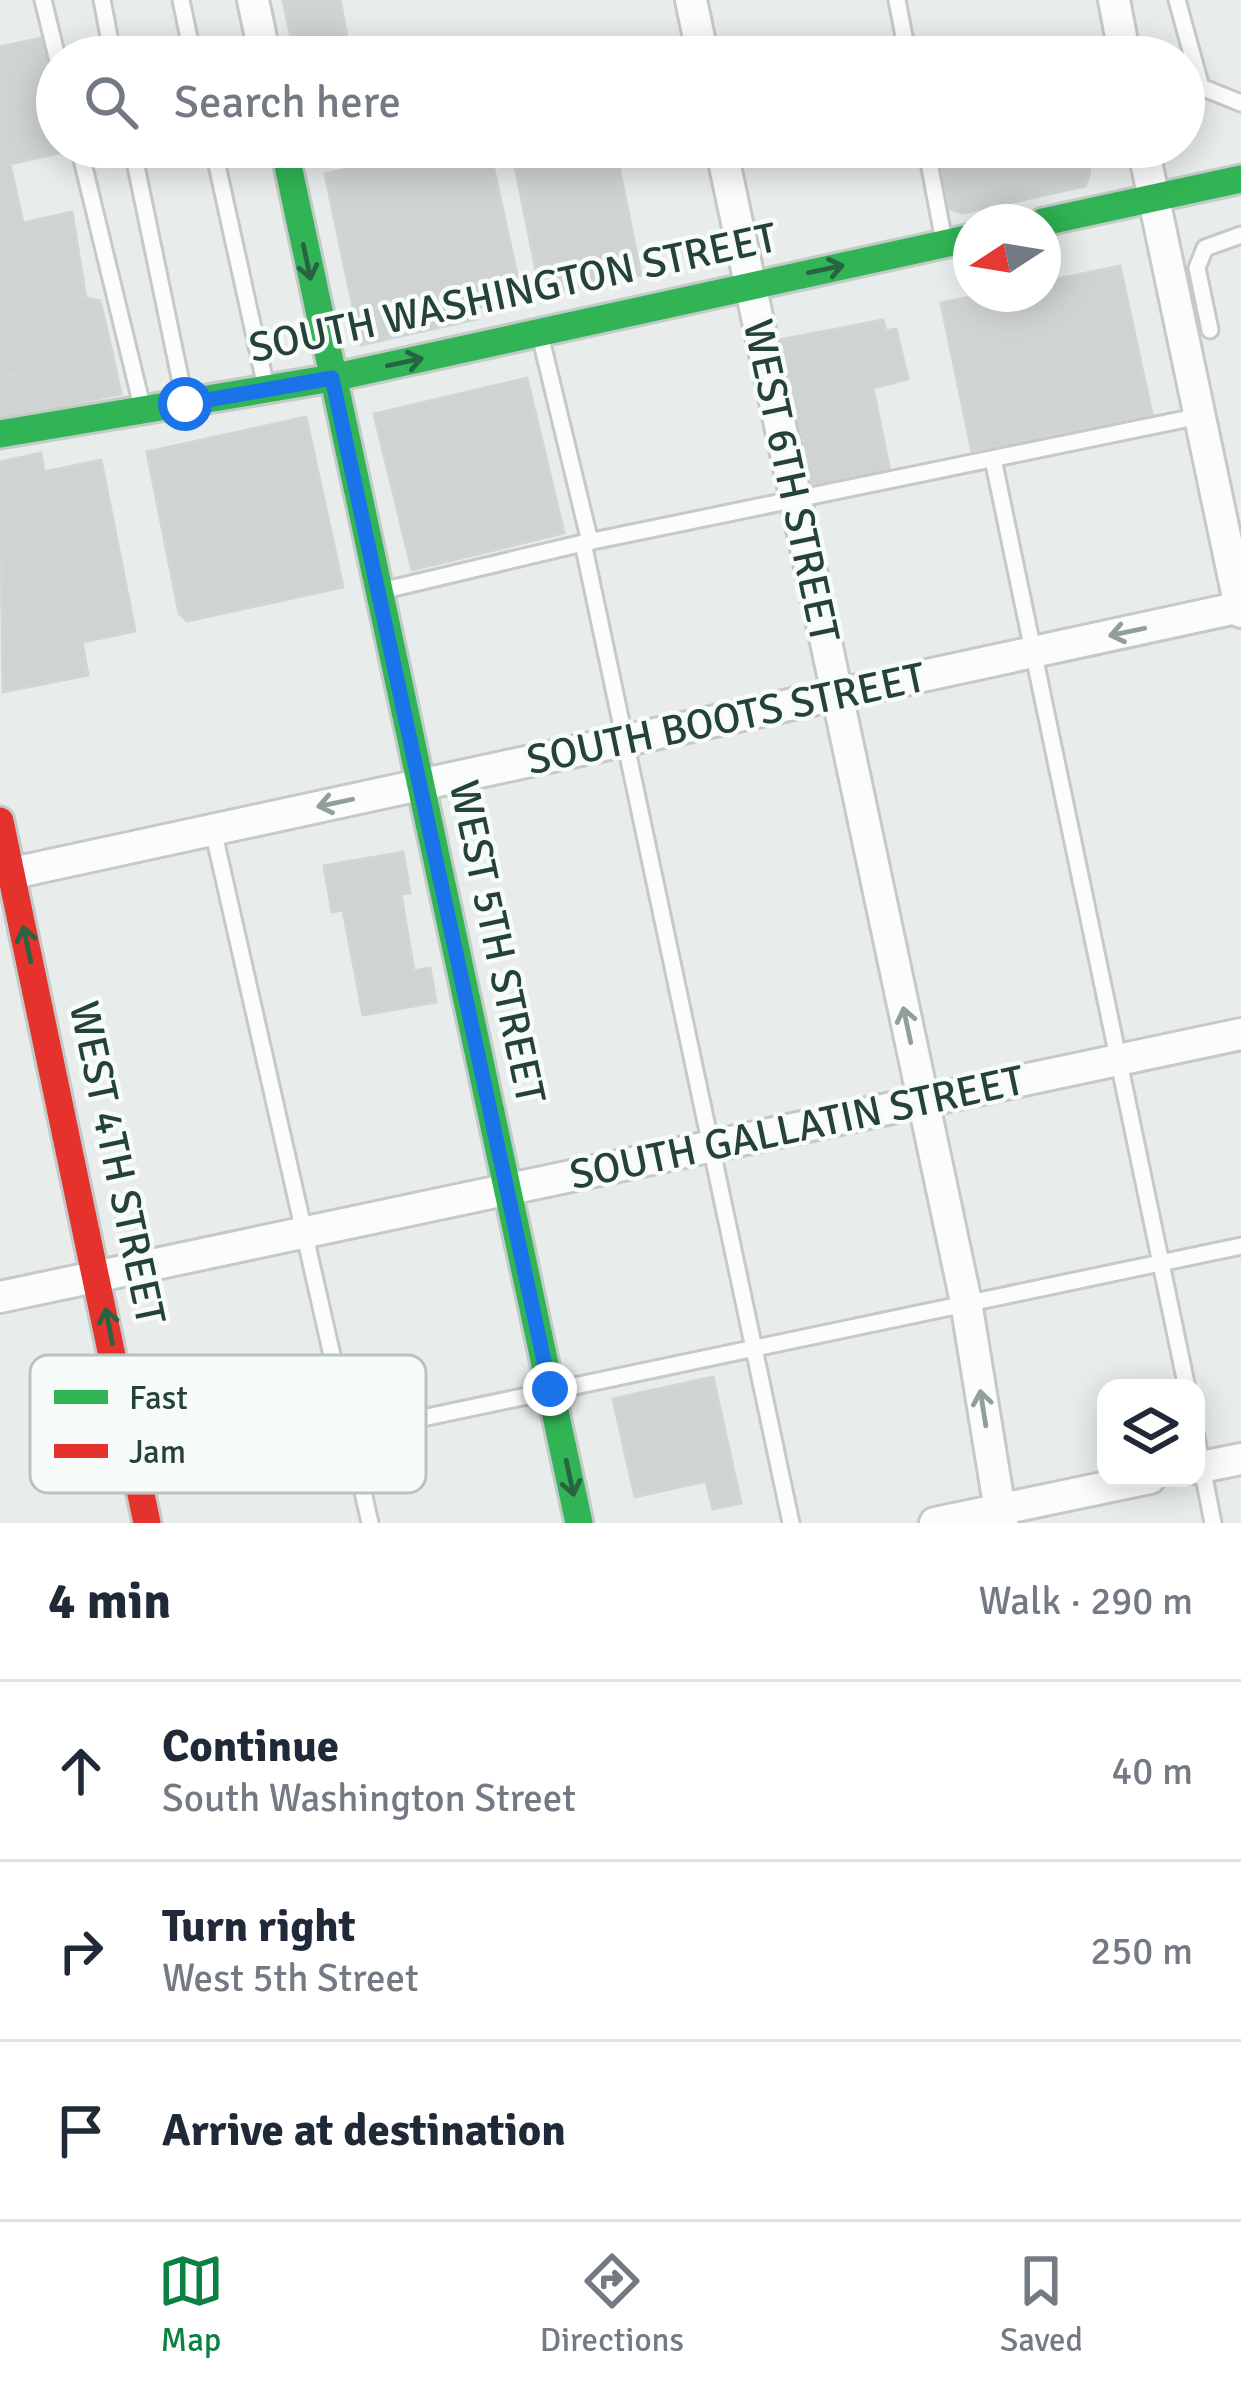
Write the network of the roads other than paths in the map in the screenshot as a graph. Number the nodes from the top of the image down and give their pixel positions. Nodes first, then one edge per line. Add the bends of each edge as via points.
1 (44, 0) edge
2 (102, 0) edge
3 (181, 0) edge
4 (253, 0) edge
5 (691, 0) edge
6 (897, 0) edge
7 (1114, 0) edge
8 (1177, 0) edge
9 (52, 36) edge
10 (109, 36) edge
11 (189, 36) edge
12 (261, 36) edge
13 (699, 36) edge
14 (904, 36) edge
15 (1121, 36) edge
16 (1187, 36) edge
17 (1205, 89) edge
18 (1241, 103) edge
19 (84, 168) edge
20 (136, 168) edge
21 (218, 168) edge
22 (288, 168) edge
23 (725, 168) edge
24 (933, 168) edge
25 (1148, 168) edge
26 (1241, 179) edge
27 (1154, 198) junction
28 (1061, 218) edge
29 (953, 226) edge
30 (1241, 236) edge
31 (953, 242) edge
32 (750, 286) junction
33 (1210, 330) dead end
34 (540, 333) junction
35 (332, 378) junction
36 (267, 390) junction
37 (185, 404) junction
38 (142, 410) junction
39 (1200, 416) junction
40 (0, 434) edge
41 (993, 459) junction
42 (795, 500) junction
43 (586, 543) junction
44 (378, 592) junction
45 (1241, 609) edge
46 (1033, 652) junction
47 (837, 695) junction
48 (625, 740) junction
49 (419, 785) junction
50 (0, 821) edge
51 (213, 830) junction
52 (6, 874) edge
53 (1241, 1034) edge
54 (1122, 1059) junction
55 (923, 1102) junction
56 (712, 1146) junction
57 (507, 1190) junction
58 (307, 1232) junction
59 (1241, 1246) edge
60 (1163, 1262) junction
61 (99, 1276) junction
62 (0, 1298) edge
63 (966, 1302) junction
64 (754, 1349) junction
65 (114, 1355) edge
66 (335, 1355) edge
67 (1185, 1379) edge
68 (550, 1389) junction
69 (426, 1415) edge
70 (1205, 1457) edge
71 (1241, 1459) edge
72 (1115, 1487) edge
73 (1205, 1487) edge
74 (141, 1493) edge
75 (364, 1493) edge
76 (1000, 1517) edge
77 (147, 1523) edge
78 (370, 1523) edge
79 (579, 1523) edge
80 (791, 1523) edge
81 (935, 1523) edge
82 (1213, 1523) edge

1 - 9 lane
2 - 10 lane
3 - 11 lane
4 - 12 street
5 - 13 street
6 - 14 lane
7 - 15 street
8 - 16 lane
17 - 18 lane
19 - 38 lane
20 - 37 lane
21 - 36 lane
22 -> 35 main road, WEST 5TH STREET
23 - 32 street, WEST 6TH STREET
24 - 29 lane
25 - 27 street
26 - 27 main road
27 - 28 main road
27 - 39 street
30 - 33 lane via 1205,248 1196,268
32 -> 31 main road, SOUTH WASHINGTON STREET
32 - 34 main road, SOUTH WASHINGTON STREET
32 - 42 street, WEST 6TH STREET
35 -> 34 main road, SOUTH WASHINGTON STREET
34 - 43 lane
35 - 36 main road, SOUTH WASHINGTON STREET
35 - 44 main road, WEST 5TH STREET
36 - 37 main road, SOUTH WASHINGTON STREET
37 - 38 main road, SOUTH WASHINGTON STREET
38 - 40 main road, SOUTH WASHINGTON STREET
39 - 41 lane
39 - 45 street
41 - 42 lane
41 - 46 lane
42 - 43 lane
42 - 47 street, WEST 6TH STREET
43 - 44 lane
43 - 48 lane
44 - 49 main road, WEST 5TH STREET
45 -> 46 street, SOUTH BOOTS STREET
46 - 47 street, SOUTH BOOTS STREET
46 - 54 lane
47 - 48 street, SOUTH BOOTS STREET
55 -> 47 street, WEST 6TH STREET
48 - 49 street, SOUTH BOOTS STREET
48 - 56 lane
49 -> 51 street, SOUTH BOOTS STREET
49 - 57 main road, WEST 5TH STREET
50 - 52 main road, WEST 4TH STREET
51 - 52 street, SOUTH BOOTS STREET
51 - 58 lane
61 -> 52 main road, WEST 4TH STREET
53 - 54 street, SOUTH GALLATIN STREET
54 - 55 street, SOUTH GALLATIN STREET
54 - 60 lane
55 - 56 street, SOUTH GALLATIN STREET
55 - 63 street, WEST 6TH STREET
56 - 57 street, SOUTH GALLATIN STREET
56 - 64 lane
57 - 58 street, SOUTH GALLATIN STREET
57 - 68 main road, WEST 5TH STREET
58 - 61 street, SOUTH GALLATIN STREET
58 - 66 lane
59 - 60 lane
60 - 63 lane
60 - 67 lane
61 - 62 street, SOUTH GALLATIN STREET
65 -> 61 main road, WEST 4TH STREET
63 - 64 lane
76 -> 63 street, WEST 6TH STREET
64 - 68 lane
64 - 80 lane
68 - 69 lane
68 -> 79 main road, WEST 5TH STREET
70 - 71 street
72 - 76 street
73 - 82 lane
74 - 77 main road, WEST 4TH STREET
75 - 78 lane
76 - 81 street

